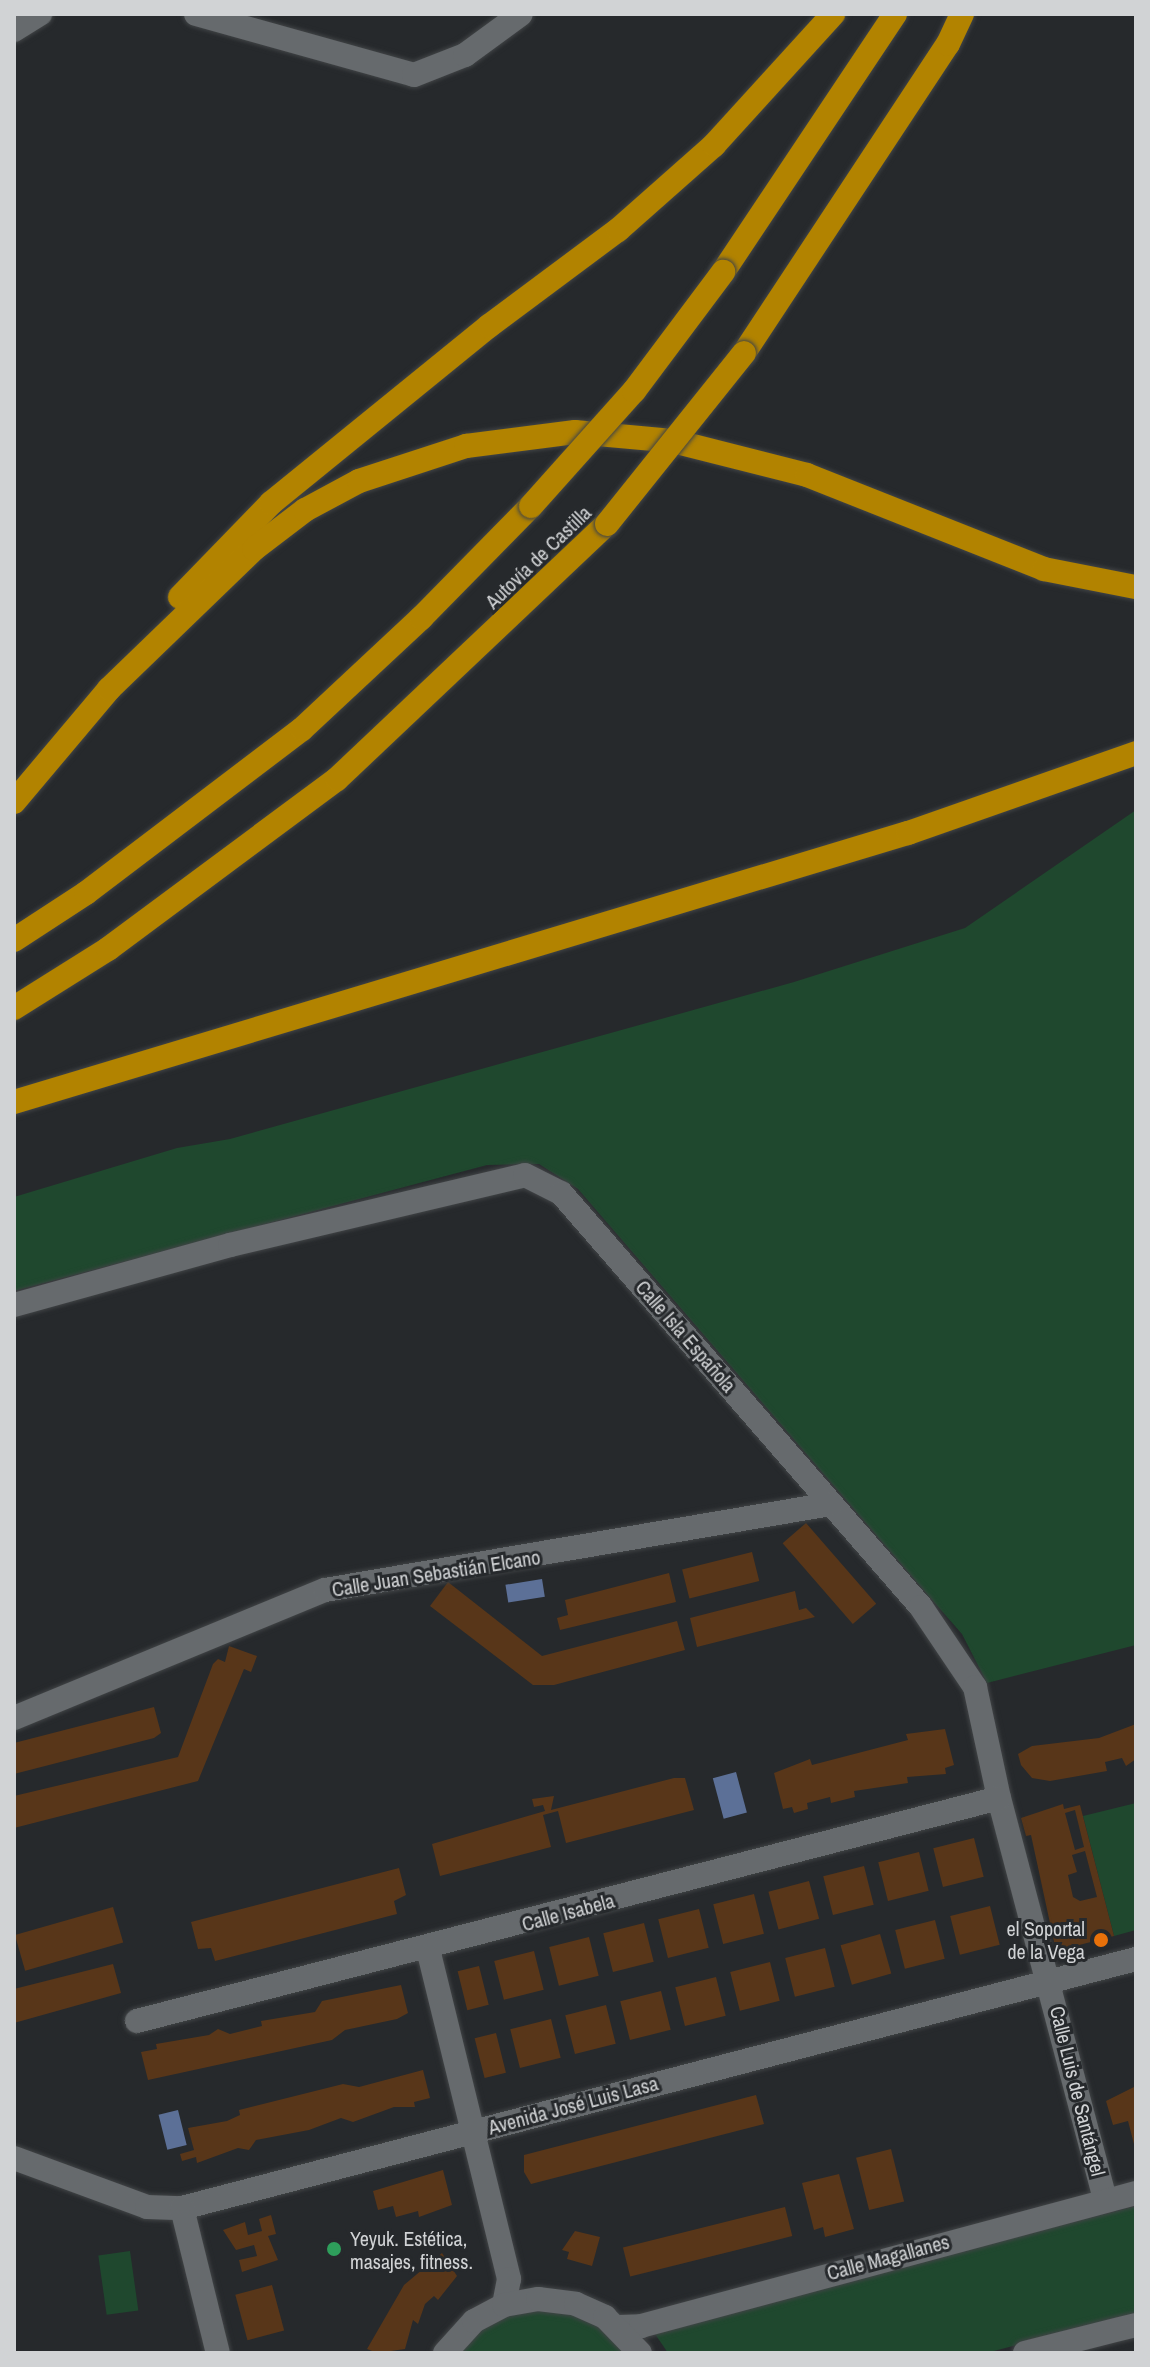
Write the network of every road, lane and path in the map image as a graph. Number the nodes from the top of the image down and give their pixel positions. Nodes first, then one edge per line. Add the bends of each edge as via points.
1 (40, 14) edge
2 (196, 14) edge
3 (521, 14) edge
4 (833, 14) edge
5 (895, 14) edge
6 (962, 14) edge
7 (231, 18) edge
8 (14, 30) edge
9 (1136, 587) edge
10 (109, 689) junction
11 (1136, 753) edge
12 (14, 802) edge
13 (14, 940) edge
14 (14, 1008) edge
15 (14, 1102) edge
16 (14, 1305) edge
17 (831, 1504) junction
18 (14, 1718) edge
19 (999, 1798) junction
20 (428, 1949) junction
21 (1136, 1959) edge
22 (1050, 1981) junction
23 (137, 2021) dead end
24 (471, 2131) junction
25 (14, 2158) edge
26 (1136, 2193) edge
27 (1105, 2200) junction
28 (182, 2208) junction
29 (515, 2303) junction
30 (1136, 2327) edge
31 (633, 2337) edge
32 (218, 2353) edge
33 (445, 2353) edge
34 (1025, 2353) edge

1 - 8 street
2 - 7 street
3 - 7 street via 494,38 414,75 381,69
4 - 10 highway via 714,145 618,230 489,326 271,503 174,604
5 - 13 highway, Autovía de Castilla, bridge via 723,272 634,391 531,506 302,729 86,893
6 - 14 highway, Autovía de Castilla, bridge via 948,44 744,353 607,524 337,779 108,949
9 - 10 highway via 1044,569 807,475 733,455 627,435 539,435 429,456 359,481 305,510 225,576
10 - 12 highway
11 - 15 highway via 908,833
16 - 17 street, Calle Isla Española via 230,1245 525,1175 561,1193
17 - 18 street, Calle Juan Sebastián Elcano via 325,1590
17 - 19 street, Calle Isla Española via 921,1607 975,1687
19 - 20 street, Calle Isabela
19 - 22 street, Calle Isla Española
20 - 23 street, Calle Isabela
20 - 24 street
21 - 22 street, Avenida José Luis Lasa
22 - 24 street, Avenida José Luis Lasa
22 - 27 street, Calle Luis de Santángel
24 - 28 street, Avenida José Luis Lasa
24 - 29 street
25 - 28 street, Avenida José Luis Lasa via 147,2207
26 - 27 street, Calle Magallanes
27 - 31 street, Calle Magallanes
28 - 32 street
29 - 31 street via 576,2304
29 - 33 street via 474,2321
30 - 34 street

